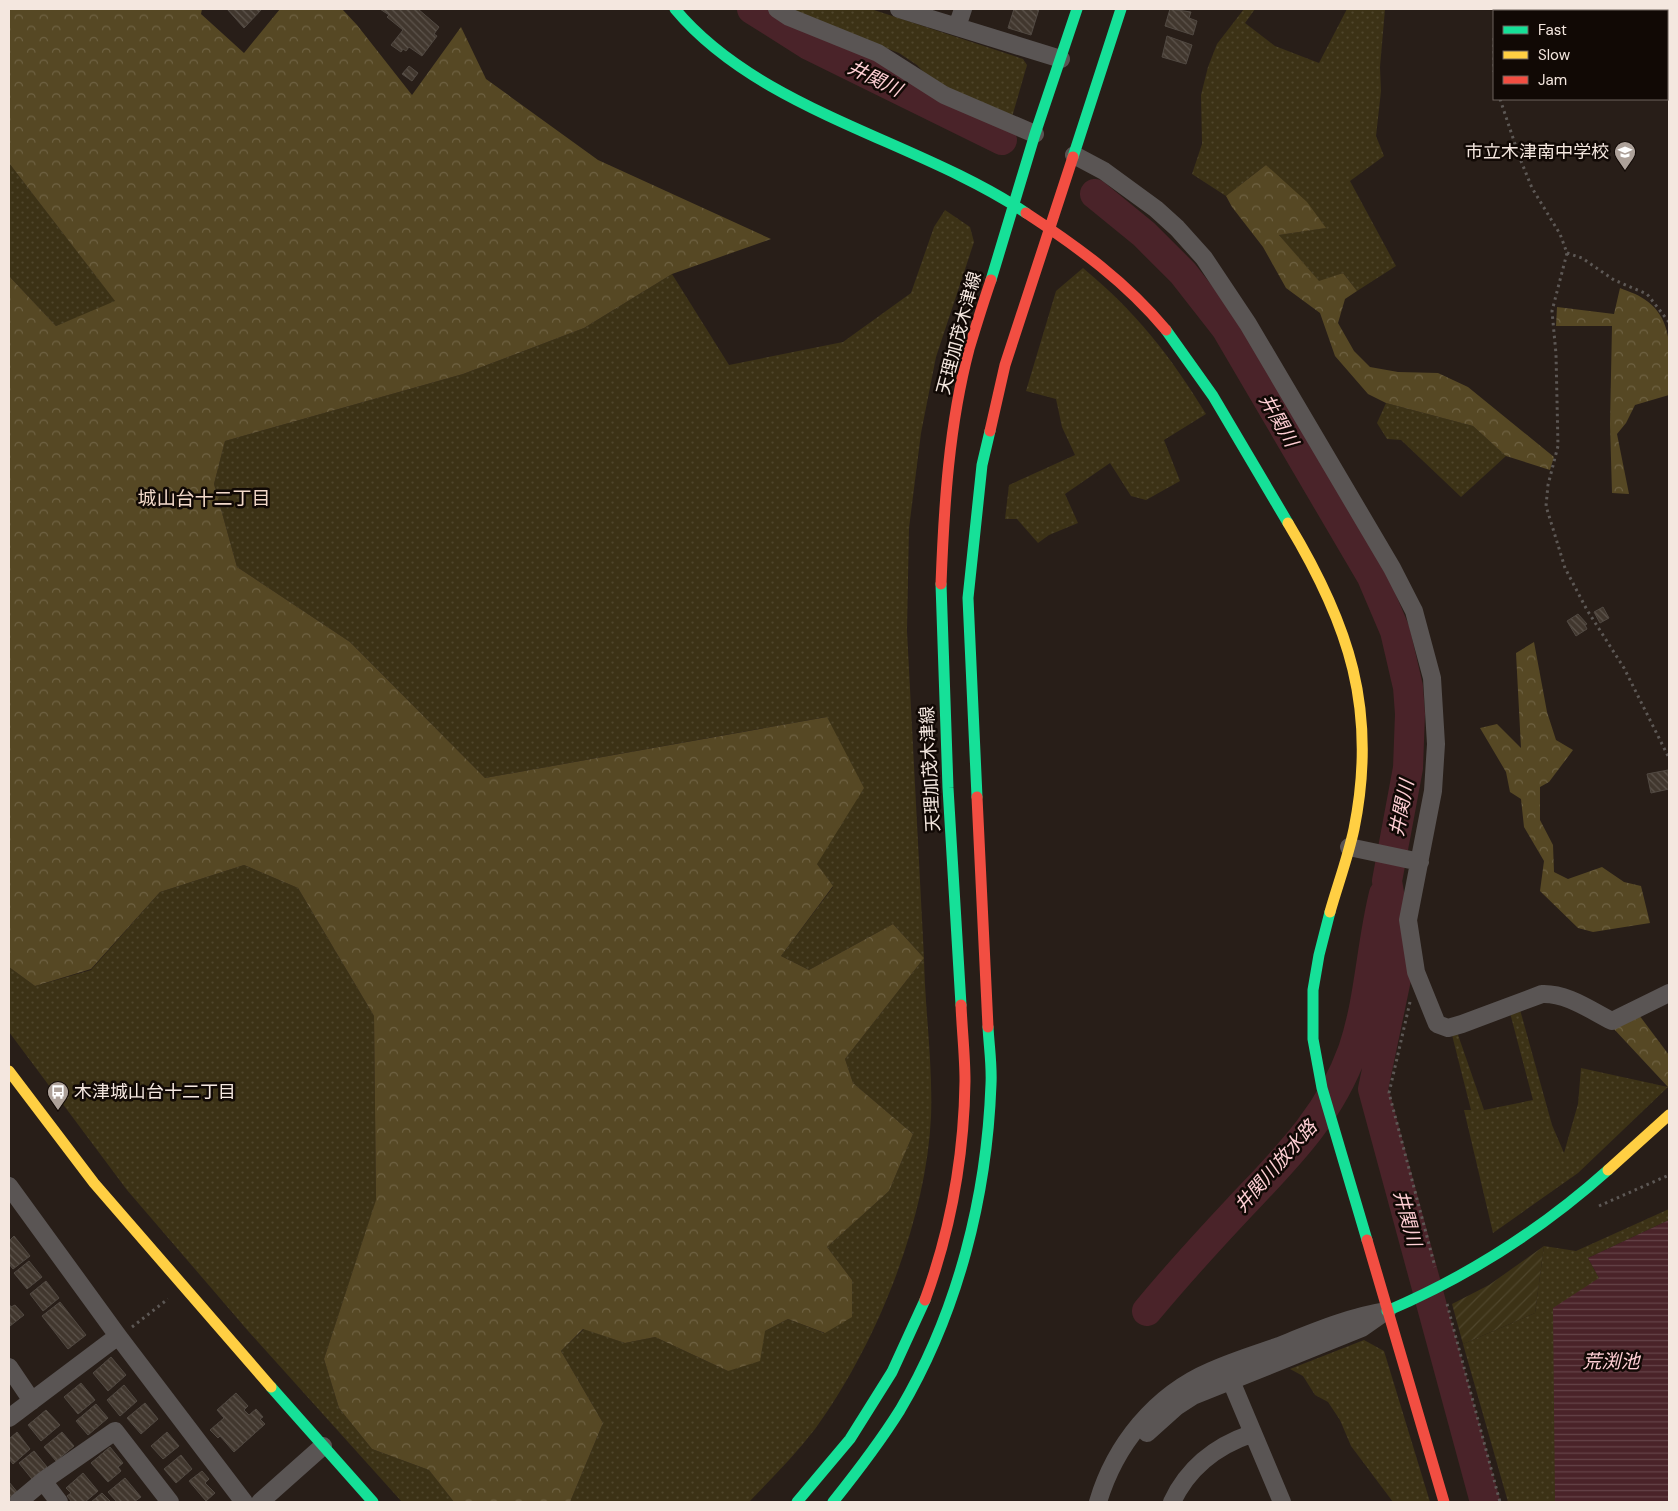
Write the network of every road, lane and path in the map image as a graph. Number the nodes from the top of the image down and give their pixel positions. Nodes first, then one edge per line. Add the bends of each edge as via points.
1 (675, 9) edge
2 (777, 9) edge
3 (899, 9) edge
4 (963, 9) edge
5 (1077, 9) edge
6 (1121, 9) edge
7 (957, 27) junction
8 (1061, 59) junction
9 (1500, 100) edge
10 (1035, 134) junction
11 (1074, 155) junction
12 (1014, 205) junction
13 (1051, 228) junction
14 (1567, 253) junction
15 (1669, 322) edge
16 (1669, 758) edge
17 (1349, 847) junction
18 (1418, 862) junction
19 (1669, 993) edge
20 (1410, 1000) dead end
21 (9, 1071) edge
22 (1669, 1115) edge
23 (1669, 1175) edge
24 (9, 1186) edge
25 (1598, 1206) dead end
26 (1439, 1287) junction
27 (171, 1297) dead end
28 (1387, 1311) junction
29 (118, 1336) junction
30 (9, 1367) edge
31 (1227, 1373) junction
32 (32, 1401) junction
33 (9, 1418) edge
34 (1252, 1434) junction
35 (323, 1446) junction
36 (43, 1481) junction
37 (18, 1502) edge
38 (59, 1502) edge
39 (170, 1502) edge
40 (244, 1502) edge
41 (260, 1502) edge
42 (372, 1502) edge
43 (797, 1502) edge
44 (833, 1502) edge
45 (1098, 1502) edge
46 (1108, 1502) edge
47 (1172, 1502) edge
48 (1282, 1502) edge
49 (1444, 1502) edge
50 (1500, 1502) edge

1 - 12 main road via 714,50 758,79 982,186
2 - 10 street via 789,17 878,53 944,96
3 - 7 street
4 - 7 street
5 - 8 main road, 天理加茂木津線
6 - 11 main road
7 - 8 street
8 - 10 main road, 天理加茂木津線
9 - 14 path via 1532,188 1560,234
10 - 12 main road, 天理加茂木津線
11 - 13 main road
11 - 18 street via 1104,171 1156,209 1204,258 1243,316 1404,589 1426,648 1435,701 1433,791
12 - 13 main road
12 - 43 main road, 天理加茂木津線 via 960,388 948,467 941,552 948,788 965,1080 956,1191 925,1300 892,1372 850,1439
13 - 17 main road via 1103,265 1174,339 1277,505 1338,613 1358,685 1363,735 1363,764
13 - 44 main road via 1005,365 989,429 975,519 968,598 990,1045 990,1119 981,1192 953,1298 924,1366 887,1431
14 - 15 path via 1582,258 1614,280 1647,294
14 - 16 path via 1552,311 1558,446 1546,506 1565,568 1624,668
17 - 18 street
17 - 28 main road via 1313,990 1315,1050 1322,1088
18 - 19 street via 1408,920 1416,972 1434,1020 1441,1027 1462,1024 1542,994 1553,993 1612,1021
20 - 26 path via 1389,1093
21 - 35 main road via 144,1245
22 - 26 main road via 1622,1160 1534,1229
23 - 25 path
24 - 29 street
26 - 28 main road
26 - 50 path
27 - 29 path
28 - 31 street via 1362,1328
28 - 49 main road
29 - 32 street
29 - 40 street
30 - 32 street
31 - 34 street
31 - 45 street via 1191,1381 1172,1393 1140,1424 1115,1460
31 - 46 street via 1153,1426 1123,1466
32 - 33 street
34 - 47 street via 1223,1446 1203,1460
34 - 48 street
35 - 41 street
35 - 42 main road
36 - 37 street
36 - 38 street
36 - 39 street via 116,1431

